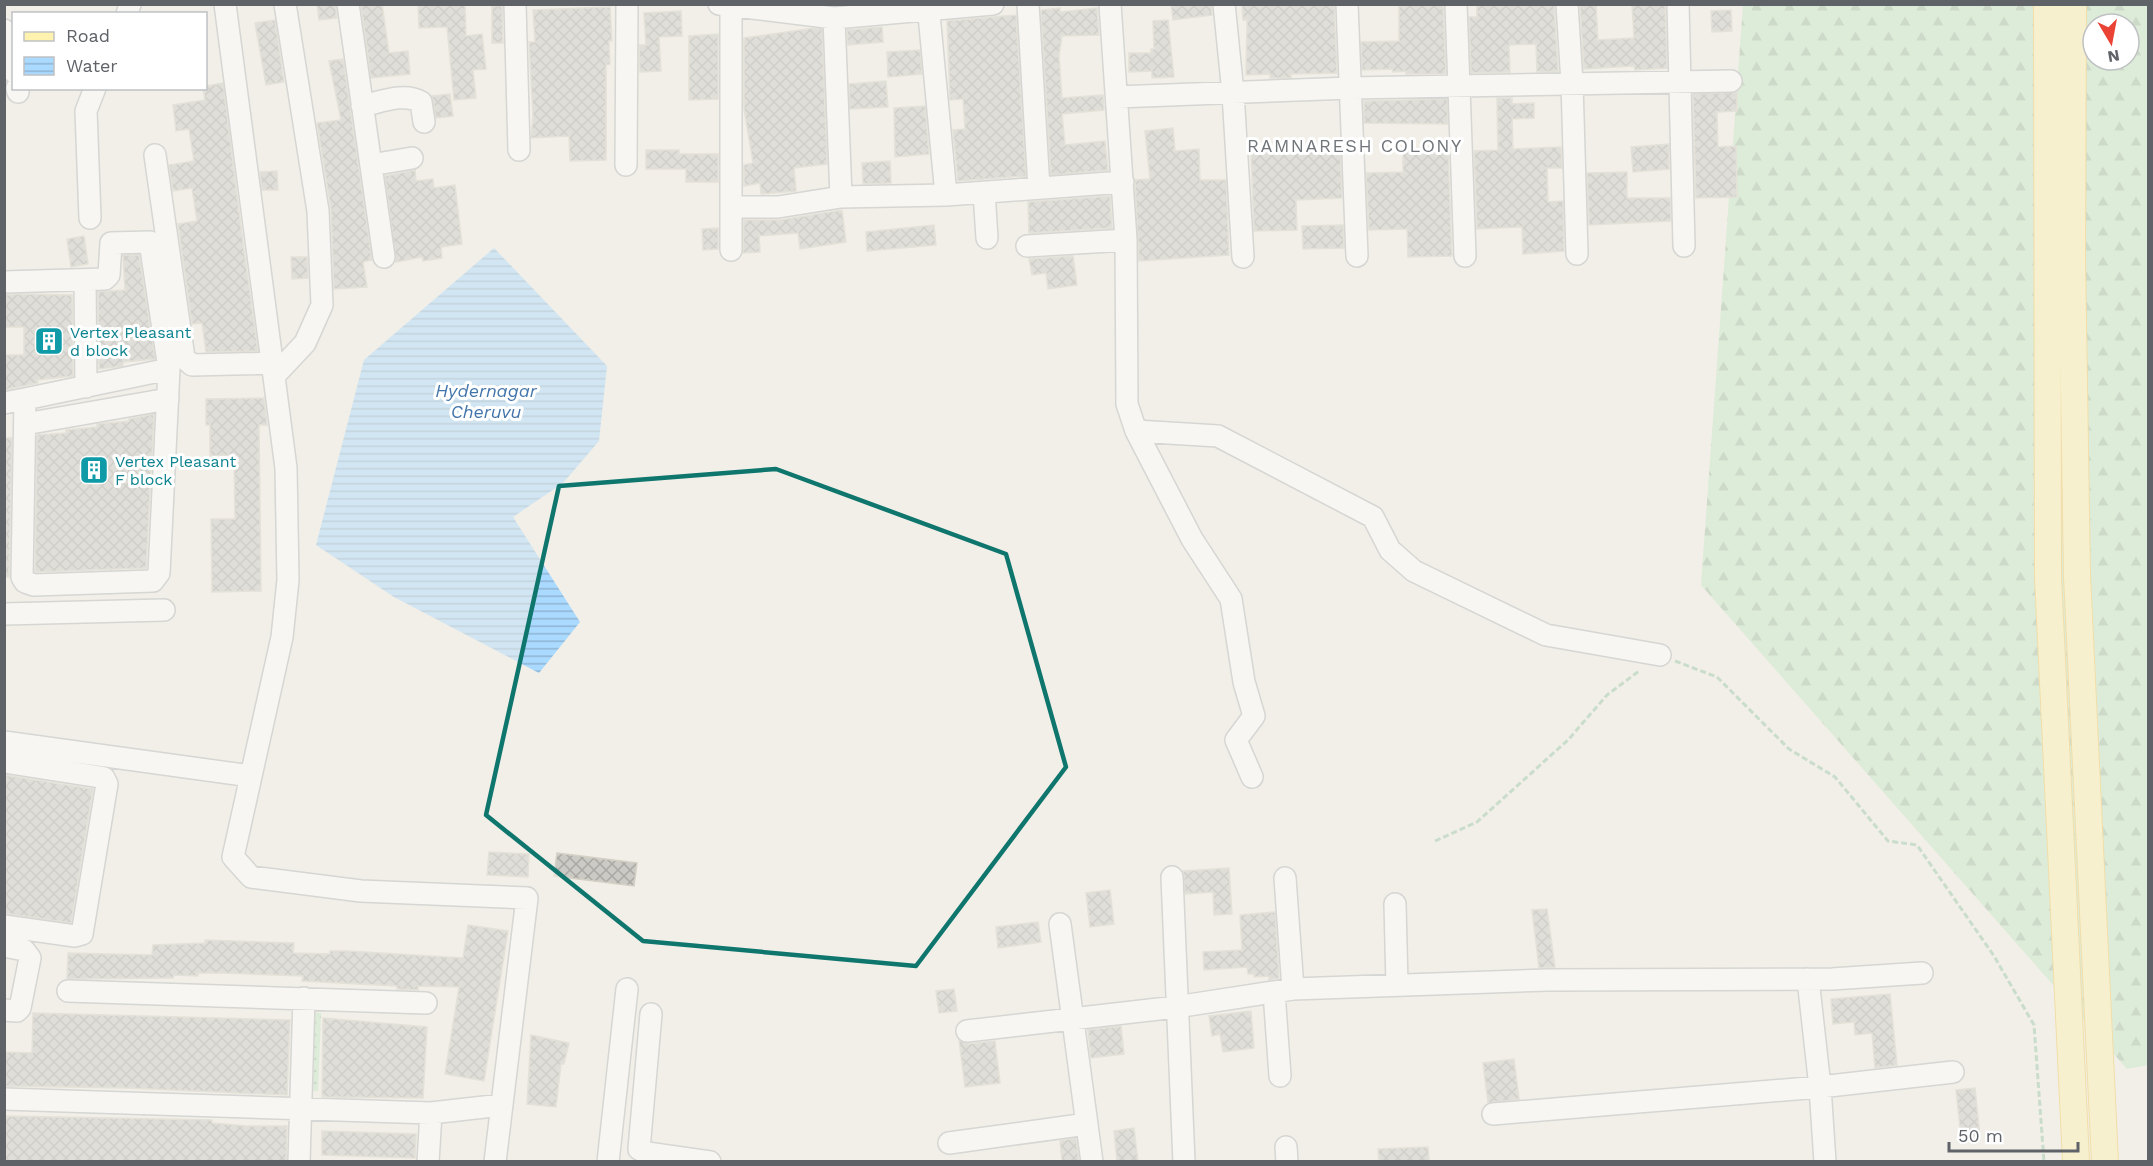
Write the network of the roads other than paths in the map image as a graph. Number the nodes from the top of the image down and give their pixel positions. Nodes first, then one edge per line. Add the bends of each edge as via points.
1 (225, 4) edge
2 (285, 4) edge
3 (348, 4) edge
4 (515, 4) edge
5 (627, 4) edge
6 (993, 4) edge
7 (1028, 4) edge
8 (1110, 4) edge
9 (1224, 4) edge
10 (1347, 4) edge
11 (1456, 4) edge
12 (1567, 4) edge
13 (1678, 4) edge
14 (2047, 4) edge
15 (2073, 4) edge
16 (727, 5) edge
17 (928, 7) edge
18 (834, 18) junction
19 (4, 30) edge
20 (12, 66) edge
21 (1731, 81) dead end
22 (1680, 82) junction
23 (1572, 83) junction
24 (1459, 87) junction
25 (1351, 88) junction
26 (94, 90) edge
27 (1233, 93) junction
28 (1117, 98) junction
29 (362, 106) junction
30 (424, 122) dead end
31 (519, 150) dead end
32 (155, 155) dead end
33 (412, 158) dead end
34 (371, 165) junction
35 (626, 165) dead end
36 (1123, 182) junction
37 (1039, 188) junction
38 (984, 192) junction
39 (946, 195) junction
40 (841, 197) junction
41 (731, 207) junction
42 (90, 218) dead end
43 (987, 238) dead end
44 (1126, 240) junction
45 (1027, 246) dead end
46 (1684, 246) dead end
47 (731, 250) dead end
48 (1577, 254) dead end
49 (1357, 256) dead end
50 (1465, 256) dead end
51 (384, 257) dead end
52 (1243, 257) dead end
53 (85, 280) junction
54 (4, 282) edge
55 (169, 369) junction
56 (274, 369) junction
57 (86, 387) junction
58 (168, 399) junction
59 (15, 401) edge
60 (25, 424) junction
61 (1136, 430) junction
62 (2077, 576) junction
63 (2048, 577) junction
64 (164, 610) dead end
65 (4, 614) edge
66 (1660, 655) road end
67 (4, 742) edge
68 (4, 762) edge
69 (251, 776) junction
70 (1252, 777) dead end
71 (1172, 877) dead end
72 (1285, 878) dead end
73 (1395, 904) dead end
74 (1060, 924) dead end
75 (4, 926) edge
76 (4, 946) edge
77 (1922, 973) dead end
78 (1808, 979) junction
79 (1397, 985) junction
80 (627, 989) dead end
81 (68, 990) dead end
82 (1283, 990) junction
83 (304, 998) junction
84 (426, 1003) dead end
85 (1176, 1007) junction
86 (4, 1010) edge
87 (651, 1014) dead end
88 (1074, 1018) junction
89 (967, 1031) dead end
90 (1953, 1072) dead end
91 (1280, 1076) dead end
92 (1820, 1087) junction
93 (4, 1099) edge
94 (502, 1105) junction
95 (299, 1109) junction
96 (431, 1113) junction
97 (1493, 1114) dead end
98 (1087, 1124) junction
99 (949, 1143) dead end
100 (299, 1161) edge
101 (428, 1161) edge
102 (495, 1161) edge
103 (608, 1161) edge
104 (710, 1161) edge
105 (1092, 1161) edge
106 (1184, 1161) edge
107 (1825, 1161) edge
108 (2076, 1161) edge
109 (2104, 1161) edge

1 - 56 street
2 - 56 street via 318,211 322,305 306,343
3 - 29 street
4 - 31 street
5 - 35 street
6 - 17 street
7 - 37 street
8 - 28 street
9 - 27 street
10 - 25 street
11 - 24 street
12 - 23 street
13 - 22 street
14 - 63 main road
15 - 62 main road
16 - 18 street
16 - 41 street
17 - 18 street
17 - 39 street
18 - 40 street
19 - 20 street
21 - 22 street
22 - 23 street
22 - 46 street
23 - 24 street
23 - 48 street
24 - 25 street
24 - 50 street
25 - 27 street
25 - 49 street
26 - 42 street via 86,111
27 - 28 street
27 - 52 street
28 - 36 street
29 - 30 street via 414,98 421,102
29 - 34 street
32 - 56 street via 184,358 192,365
33 - 34 street
34 - 51 street
36 - 37 street
36 - 44 street
37 - 38 street
38 - 39 street
38 - 43 street
39 - 40 street
40 - 41 street via 778,207
41 - 47 street
44 - 45 street
44 - 61 street via 1127,404
53 - 54 street
53 - 55 street via 108,278 111,243 150,242
53 - 57 street
55 - 57 street
55 - 58 street
56 - 69 street via 286,468 288,580 282,637
57 - 59 street
58 - 60 street
58 - 60 street via 159,573 148,582 25,582
59 - 60 street
61 - 66 street via 1218,436 1373,517 1390,550 1414,571 1546,635
61 - 70 street via 1192,539 1231,599 1244,681 1254,716 1236,740
62 - 63 main road
62 - 109 main road
63 - 108 main road
64 - 65 street
67 - 69 street
68 - 75 street via 104,778 107,784 82,934
69 - 94 street via 233,857 252,877 361,891 527,898
71 - 85 street
72 - 82 street
73 - 79 street
74 - 88 street
76 - 86 street via 24,950 30,958 20,1008
77 - 78 street
78 - 79 street
78 - 92 street
79 - 82 street
80 - 103 street
81 - 83 street
82 - 85 street
82 - 91 street
83 - 84 street
83 - 95 street
85 - 88 street
85 - 106 street
87 - 104 street via 637,1144 647,1153
88 - 89 street
88 - 98 street
90 - 92 street
92 - 97 street
92 - 107 street
93 - 95 street
94 - 96 street
94 - 102 street
95 - 96 street
95 - 100 street
96 - 101 street
98 - 99 street
98 - 105 street

